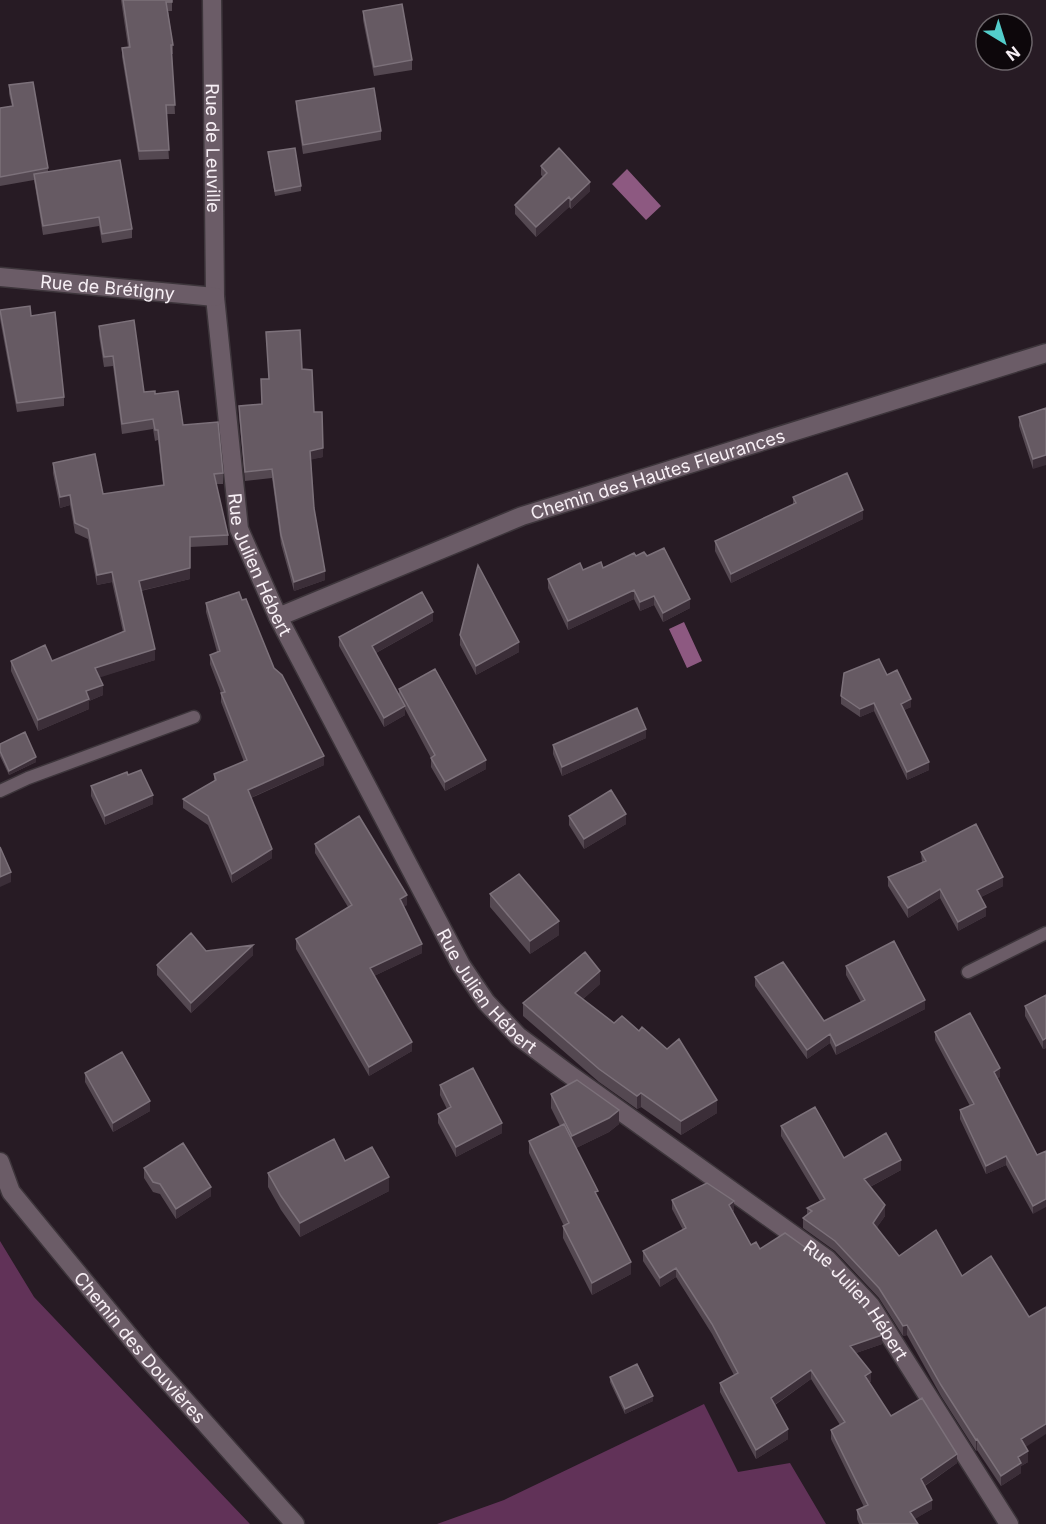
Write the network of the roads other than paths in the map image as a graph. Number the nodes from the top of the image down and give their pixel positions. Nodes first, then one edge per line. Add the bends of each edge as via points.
1 (212, 0) edge
2 (0, 277) edge
3 (216, 297) junction
4 (1046, 353) edge
5 (278, 617) junction
6 (194, 717) dead end
7 (0, 791) edge
8 (1046, 933) edge
9 (968, 972) dead end
10 (0, 1162) edge
11 (295, 1524) edge
12 (1009, 1524) edge

1 - 3 street, Rue de Leuville
2 - 3 street, Rue de Brétigny
3 - 5 street, Rue Julien Hébert via 239,529
4 - 5 street, Chemin des Hautes Fleurances via 522,516
5 - 12 street, Rue Julien Hébert via 461,965 486,1002 518,1036 827,1258 871,1306
6 - 7 lane
8 - 9 lane
10 - 11 street, Chemin des Douvières via 18,1201 148,1360

